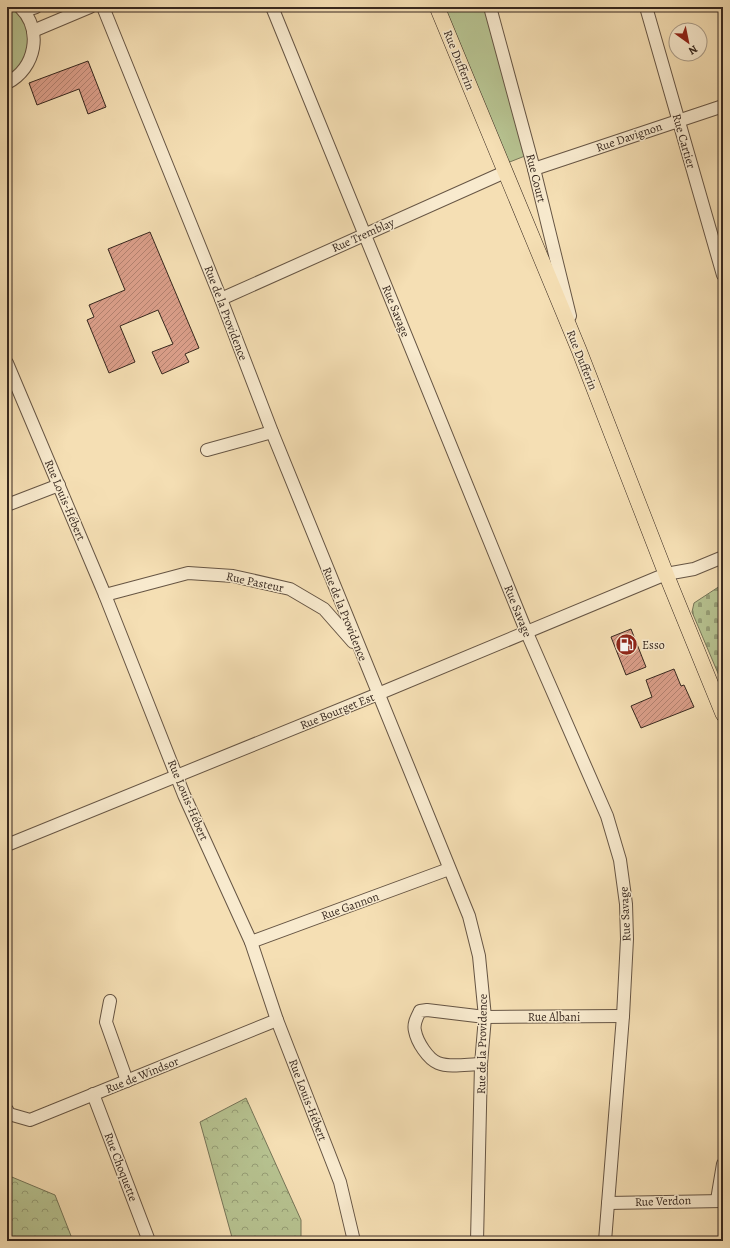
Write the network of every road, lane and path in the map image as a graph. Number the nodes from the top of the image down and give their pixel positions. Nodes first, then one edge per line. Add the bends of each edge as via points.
1 (36, 7) edge
2 (90, 7) edge
3 (103, 7) edge
4 (272, 7) edge
5 (437, 7) edge
6 (490, 7) edge
7 (646, 7) edge
8 (22, 9) edge
9 (33, 31) junction
10 (7, 83) edge
11 (723, 106) edge
12 (678, 120) junction
13 (534, 169) junction
14 (505, 172) junction
15 (365, 234) junction
16 (723, 275) edge
17 (221, 299) junction
18 (579, 350) junction
19 (7, 363) edge
20 (272, 432) junction
21 (208, 450) dead end
22 (59, 485) junction
23 (7, 505) edge
24 (723, 557) edge
25 (666, 574) junction
26 (105, 595) junction
27 (527, 633) junction
28 (360, 650) junction
29 (378, 694) junction
30 (723, 714) edge
31 (177, 776) junction
32 (7, 845) edge
33 (449, 869) junction
34 (251, 942) junction
35 (110, 1001) dead end
36 (623, 1016) junction
37 (485, 1017) junction
38 (277, 1020) junction
39 (481, 1064) junction
40 (127, 1081) junction
41 (93, 1094) junction
42 (7, 1110) edge
43 (723, 1164) edge
44 (720, 1200) edge
45 (608, 1203) junction
46 (149, 1241) edge
47 (354, 1241) edge
48 (477, 1241) edge
49 (605, 1241) edge

1 - 8 street
2 - 9 street
3 - 17 street, Rue de la Providence
4 - 15 street, Rue Savage
5 - 14 main road, Rue Dufferin
6 - 13 street, Rue Court
7 - 12 street, Rue Cartier
8 - 9 street
9 - 10 street via 34,45 28,63
11 - 12 street, Rue Davignon
12 - 13 street, Rue Davignon
12 - 16 street, Rue Cartier
13 - 18 street, Rue Court
14 - 15 street, Rue Tremblay
14 - 18 main road, Rue Dufferin
15 - 17 street, Rue Tremblay
15 - 27 street, Rue Savage
17 - 20 street, Rue de la Providence
18 - 25 main road, Rue Dufferin
19 - 22 street, Rue Louis-Hébert
20 - 21 street
20 - 28 street, Rue de la Providence
22 - 23 street
22 - 26 street, Rue Louis-Hébert
24 - 25 street, Rue Bourget Est via 694,568
25 - 27 street, Rue Bourget Est
25 - 30 main road, Rue Dufferin
26 - 28 street, Rue Pasteur via 188,573 232,576 290,589 324,609
26 - 31 street, Rue Louis-Hébert
27 - 29 street, Rue Bourget Est
27 - 36 street, Rue Savage via 607,816 620,860 626,904 627,939
28 - 29 street, Rue de la Providence
29 - 31 street, Rue Bourget Est
29 - 33 street, Rue de la Providence
31 - 32 street, Rue Bourget Est
31 - 34 street, Rue Louis-Hébert
33 - 34 street, Rue Gannon
33 - 37 street, Rue de la Providence via 469,916 479,956
34 - 38 street, Rue Louis-Hébert
35 - 40 street via 106,1022
36 - 37 street, Rue Albani
36 - 45 street, Rue Savage
37 - 39 street, Rue de la Providence
37 - 39 street, Rue Albani via 427,1010 420,1011 415,1023 418,1038 432,1060 444,1065
38 - 40 street, Rue de Windsor
38 - 47 street, Rue Louis-Hébert via 340,1182
39 - 48 street, Rue de la Providence
40 - 41 street, Rue de Windsor
41 - 42 street, Rue de Windsor via 30,1120 9,1114
41 - 46 street, Rue Choquette
43 - 44 street, Rue Verdon
44 - 45 street, Rue Verdon
45 - 49 street, Rue Savage

